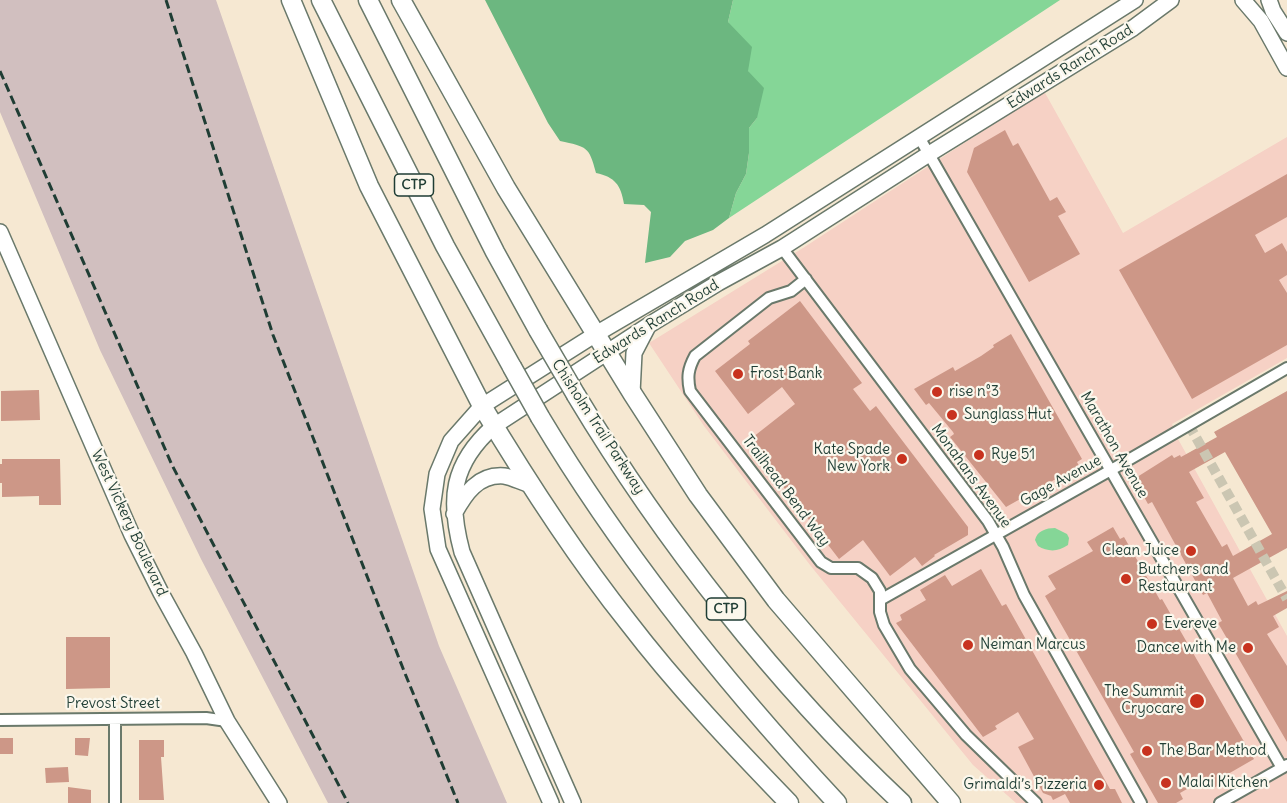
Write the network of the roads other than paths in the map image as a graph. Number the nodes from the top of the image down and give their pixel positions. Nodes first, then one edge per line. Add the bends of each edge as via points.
1 (291, 0) edge
2 (321, 0) edge
3 (368, 0) edge
4 (401, 0) edge
5 (1135, 0) edge
6 (1170, 0) edge
7 (1243, 0) edge
8 (1269, 0) edge
9 (1287, 33) edge
10 (1287, 68) edge
11 (919, 137) junction
12 (929, 154) junction
13 (819, 202) junction
14 (0, 232) edge
15 (765, 235) junction
16 (782, 248) junction
17 (806, 279) junction
18 (718, 283) junction
19 (649, 325) junction
20 (596, 334) junction
21 (607, 352) junction
22 (1287, 368) edge
23 (632, 393) junction
24 (482, 406) junction
25 (494, 426) junction
26 (1111, 470) junction
27 (531, 485) junction
28 (454, 514) junction
29 (996, 534) junction
30 (880, 600) junction
31 (115, 719) junction
32 (0, 720) edge
33 (227, 721) junction
34 (1284, 766) edge
35 (115, 803) edge
36 (279, 803) edge
37 (551, 803) edge
38 (573, 803) edge
39 (789, 803) edge
40 (837, 803) edge
41 (902, 803) edge
42 (951, 803) edge
43 (1036, 803) edge
44 (1141, 803) edge
45 (1220, 803) edge

1 - 24 highway via 369,186
2 - 40 highway, CTP, bridge via 445,246 585,490 677,618 758,717
3 - 41 highway, Chisholm Trail Parkway / CTP, bridge via 495,252 601,436 675,542 767,661
4 - 20 highway via 506,188
5 - 11 street, Edwards Ranch Road
6 - 12 street, Edwards Ranch Road via 1133,28
7 - 10 street via 1261,21
8 - 9 street
11 - 12 street, Marathon Avenue
11 - 13 street, Edwards Ranch Road
12 - 16 street, Edwards Ranch Road
12 - 26 street, Marathon Avenue
13 - 15 street, Edwards Ranch Road
13 - 16 street via 786,230
14 - 33 street, West Vickery Boulevard via 132,535
15 - 18 street via 762,245 740,260
15 - 20 street, Edwards Ranch Road
16 - 17 street, Monahans Avenue
16 - 18 street, Edwards Ranch Road
17 - 29 street, Monahans Avenue
17 - 30 street, Trailhead Bend Way via 791,291 770,298 695,356 687,381 690,391 820,562 831,568 852,566 864,571 878,585
18 - 19 street, Edwards Ranch Road
19 - 21 street, Edwards Ranch Road
19 - 23 street via 634,353
20 - 21 highway
20 - 24 street, Edwards Ranch Road
21 - 23 highway
21 - 25 street, Edwards Ranch Road
22 - 26 street, Gage Avenue
23 - 42 highway via 698,495 760,579
24 - 25 highway
24 - 37 street, Edwards Ranch Road via 451,441 438,474 432,508 438,549
25 - 27 highway
25 - 28 street, Edwards Ranch Road via 459,472 453,495
26 - 29 street, Gage Avenue
26 - 34 street, Marathon Avenue
27 - 28 street via 505,476 487,478 463,497
27 - 39 highway via 634,630
28 - 38 street, Edwards Ranch Road via 462,552
29 - 30 street, Gage Avenue
29 - 44 street, Monahans Avenue via 1024,595
30 - 43 street, Trailhead Bend Way via 884,625 910,669 966,735
31 - 32 street, Prevost Street
31 - 33 street, Prevost Street
31 - 35 street
33 - 36 street, West Vickery Boulevard
34 - 45 street

